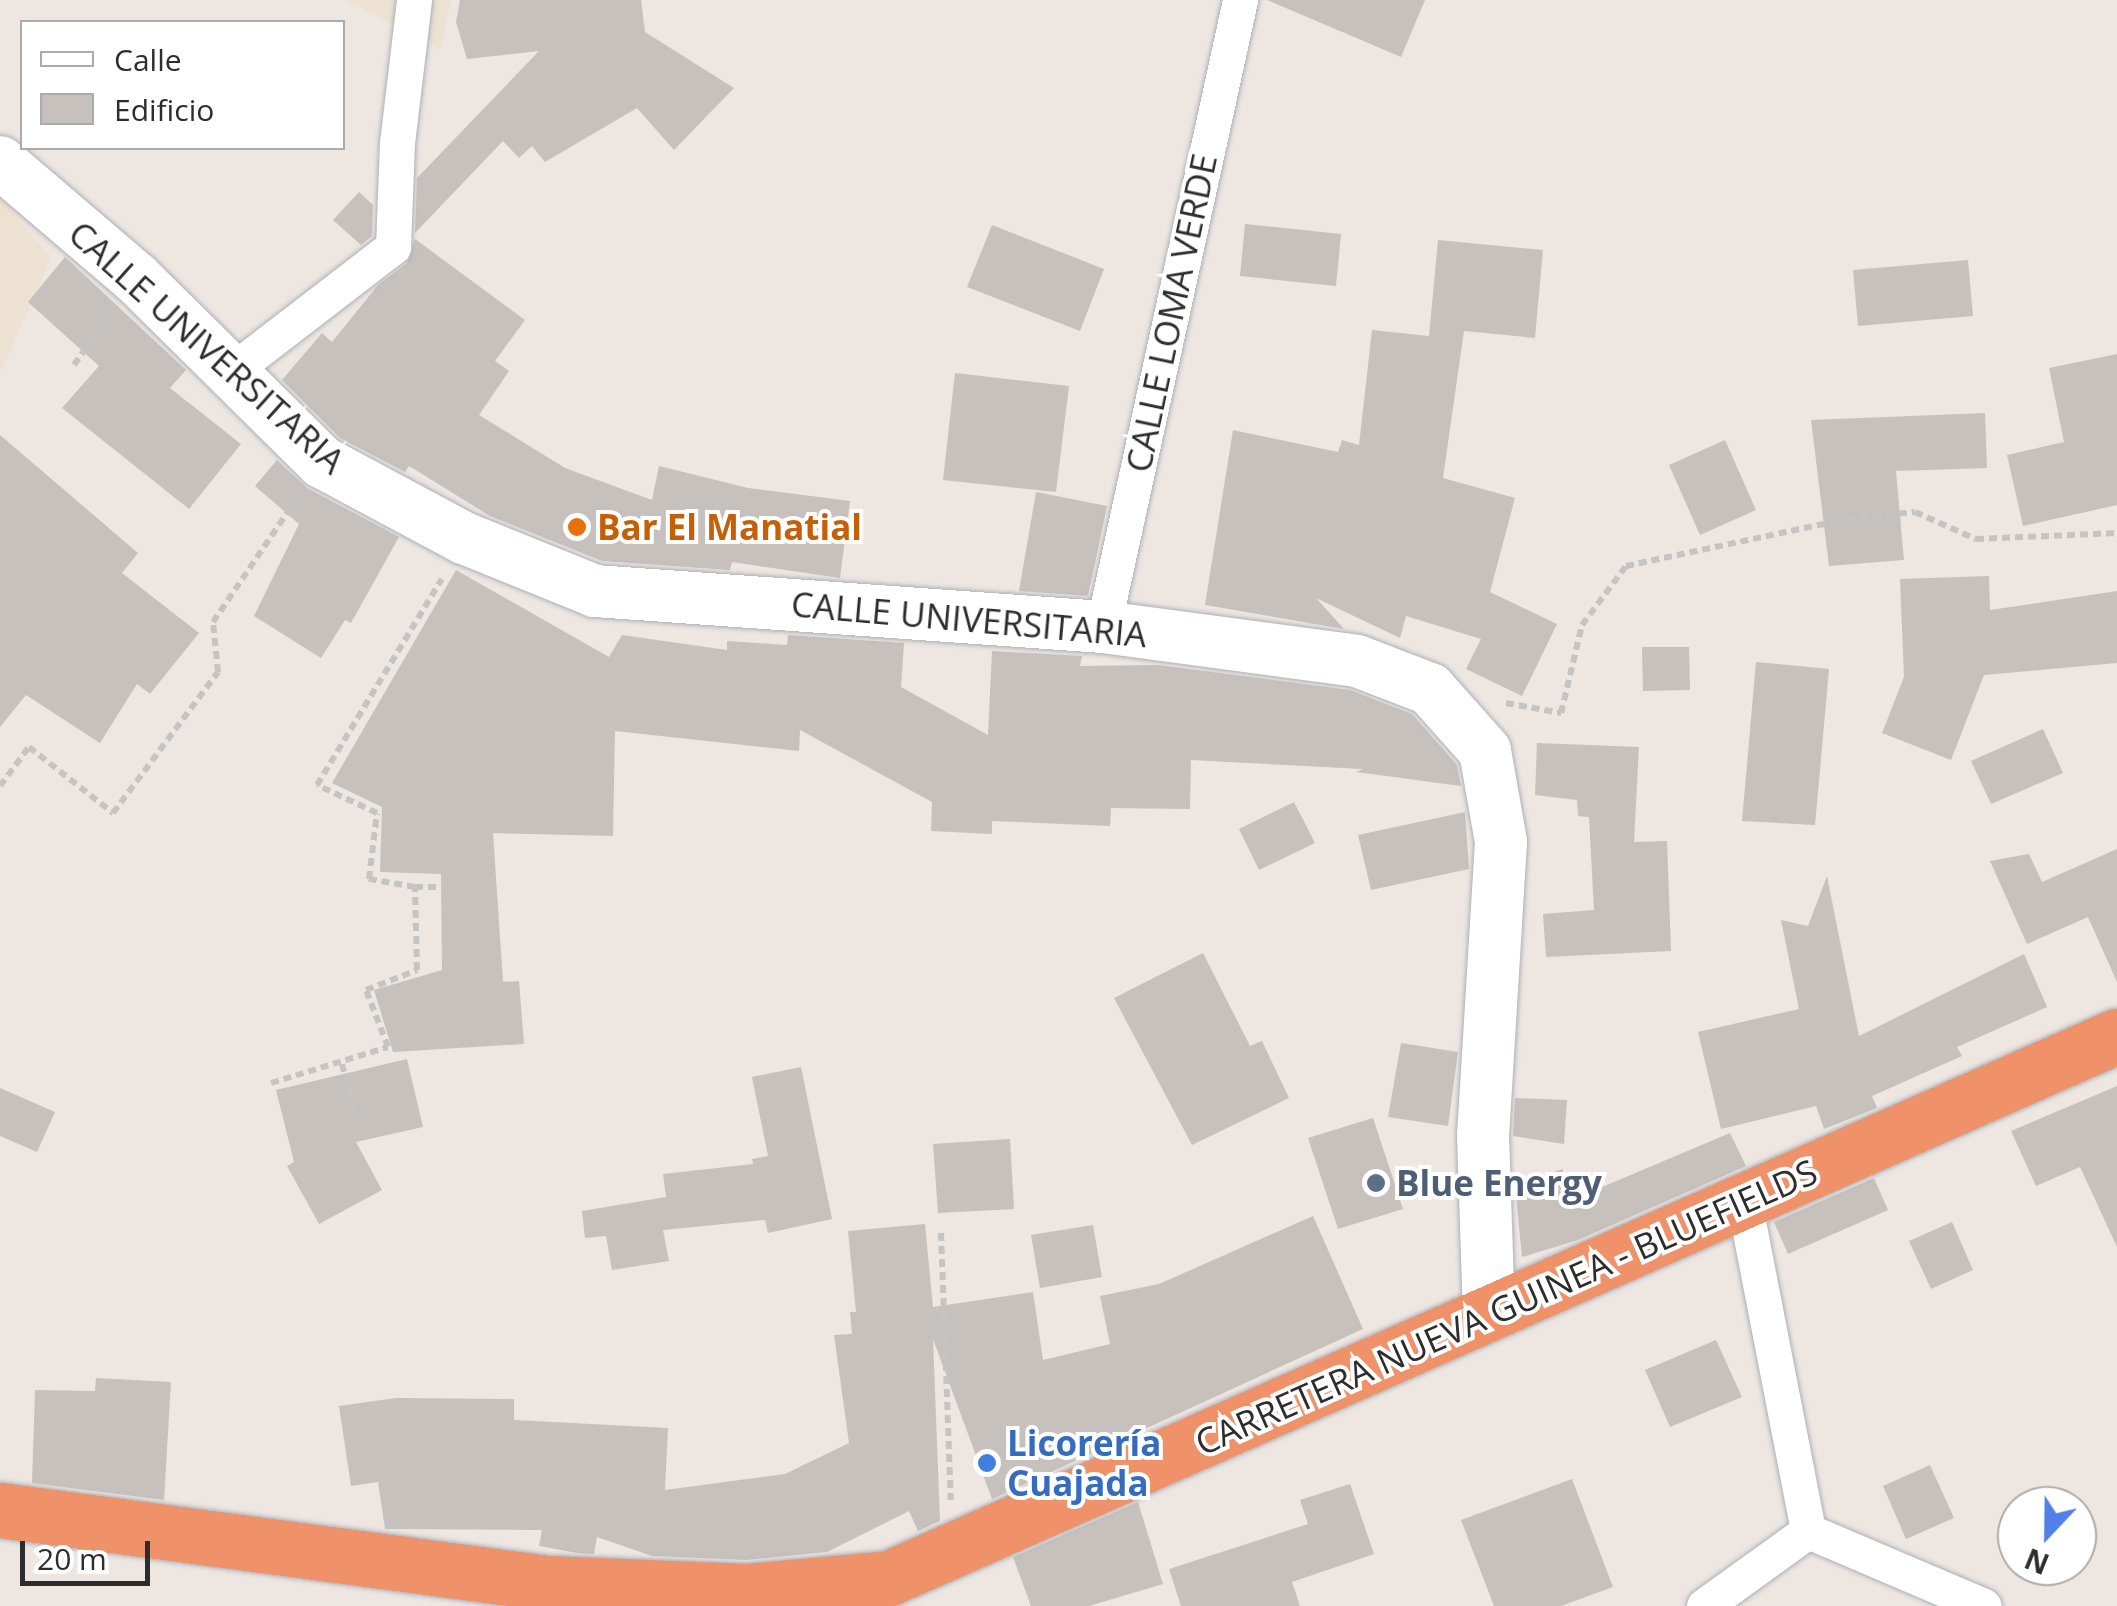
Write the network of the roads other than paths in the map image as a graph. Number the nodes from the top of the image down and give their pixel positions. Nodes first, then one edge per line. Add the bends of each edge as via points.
1 (414, 0) edge
2 (1240, 0) edge
3 (0, 162) edge
4 (233, 370) junction
5 (1102, 627) junction
6 (2117, 1036) edge
7 (1744, 1201) junction
8 (1488, 1316) junction
9 (0, 1510) edge
10 (1808, 1531) junction
11 (1704, 1606) edge
12 (1984, 1606) edge

1 - 4 street via 397,142 394,247
2 - 5 street, CALLE LOMA VERDE
3 - 4 street, CALLE UNIVERSITARIA
4 - 5 street, CALLE UNIVERSITARIA via 322,462 464,538 594,592
5 - 8 street, CALLE UNIVERSITARIA via 1358,661 1430,690 1486,751 1501,842 1483,1135
6 - 7 highway, CARRETERA NUEVA GUINEA - BLUEFIELDS
7 - 8 highway, CARRETERA NUEVA GUINEA - BLUEFIELDS
7 - 10 street
8 - 9 highway, CARRETERA NUEVA GUINEA - BLUEFIELDS via 890,1578 746,1591 548,1583
10 - 11 street
10 - 12 street

